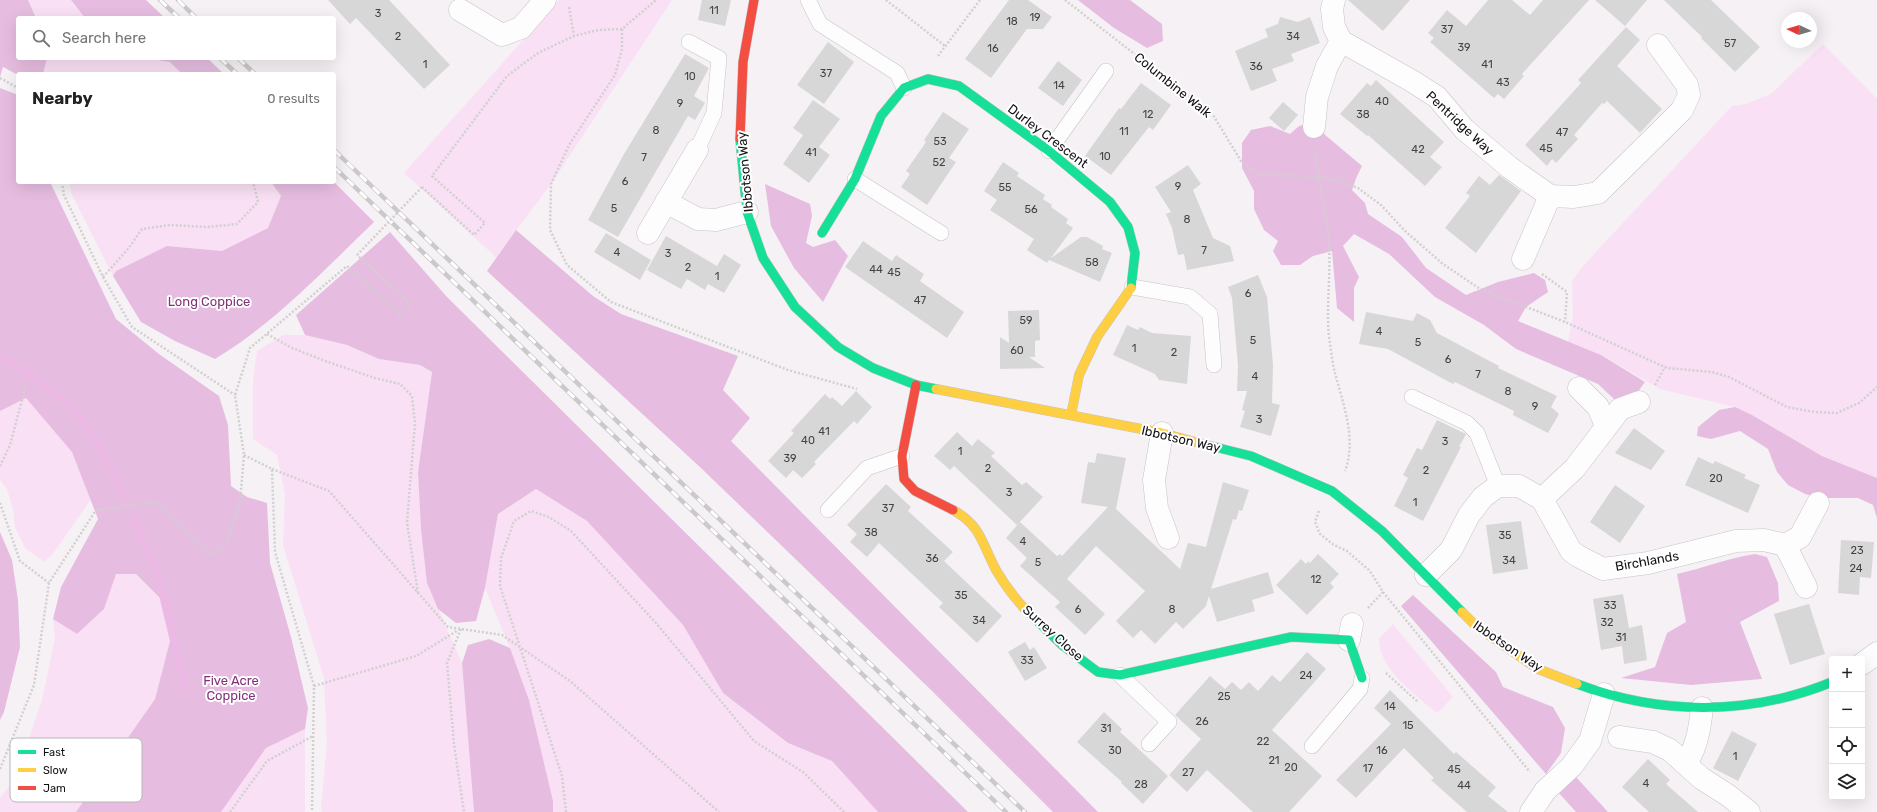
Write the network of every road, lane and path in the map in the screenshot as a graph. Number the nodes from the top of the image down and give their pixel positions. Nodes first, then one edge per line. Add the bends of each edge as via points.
1 (555, 0) edge
2 (656, 0) edge
3 (754, 0) edge
4 (808, 0) edge
5 (886, 0) edge
6 (980, 0) edge
7 (1065, 0) edge
8 (1334, 0) edge
9 (460, 10) dead end
10 (574, 36) junction
11 (1341, 41) junction
12 (689, 42) dead end
13 (1658, 45) dead end
14 (945, 46) junction
15 (1106, 71) dead end
16 (0, 78) edge
17 (928, 79) junction
18 (16, 87) edge
19 (904, 88) junction
20 (1314, 127) joint
21 (697, 150) joint
22 (1049, 151) junction
23 (1319, 178) junction
24 (855, 180) junction
25 (62, 184) edge
26 (254, 184) edge
27 (1550, 196) junction
28 (666, 202) junction
29 (747, 212) junction
30 (648, 233) dead end
31 (822, 233) dead end
32 (941, 233) dead end
33 (1523, 259) joint
34 (103, 277) junction
35 (1132, 287) junction
36 (1565, 322) junction
37 (267, 334) junction
38 (1214, 365) dead end
39 (26, 385) dead end
40 (916, 385) junction
41 (1877, 387) edge
42 (1579, 388) dead end
43 (235, 395) junction
44 (1412, 397) dead end
45 (1638, 402) dead end
46 (1070, 415) junction
47 (1606, 426) junction
48 (1162, 434) junction
49 (244, 455) junction
50 (902, 456) junction
51 (0, 466) edge
52 (272, 469) junction
53 (1498, 486) junction
54 (1332, 491) junction
55 (1542, 498) junction
56 (0, 503) edge
57 (1818, 503) dead end
58 (828, 510) dead end
59 (1168, 538) dead end
60 (1785, 545) junction
61 (1426, 575) junction
62 (49, 583) junction
63 (1806, 587) dead end
64 (419, 594) junction
65 (461, 629) junction
66 (519, 647) junction
67 (1877, 653) edge
68 (1865, 662) edge
69 (1120, 674) junction
70 (1362, 678) junction
71 (1829, 683) edge
72 (314, 686) junction
73 (1604, 694) junction
74 (1418, 702) dead end
75 (1702, 708) junction
76 (314, 736) junction
77 (1618, 737) dead end
78 (13, 738) edge
79 (10, 744) edge
80 (1150, 744) dead end
81 (1312, 746) dead end
82 (1686, 763) junction
83 (0, 769) edge
84 (230, 812) edge
85 (312, 812) edge
86 (464, 812) edge
87 (566, 812) edge
88 (718, 812) edge
89 (844, 812) edge
90 (1531, 812) edge
91 (1748, 812) edge

1 - 9 street via 521,28 502,35
1 - 10 path via 571,11
2 - 10 path via 622,28
3 - 29 street, Ibbotson Way via 743,62 740,146
4 - 19 lane via 820,24 897,74
5 - 14 path
6 - 14 path
7 - 23 path, Columbine Walk via 1213,115 1241,162 1250,169 1259,174
8 - 11 street via 1334,27
10 - 37 path, bridge via 538,53 507,76 432,176 485,223 474,235 422,187 358,255 411,304 400,315 347,266
11 - 20 street via 1328,66 1317,97
11 - 27 street, Pentridge Way via 1437,97 1464,129 1509,167
12 - 21 lane via 719,58 714,113
13 - 27 street via 1687,85 1689,95 1682,110 1598,193 1574,197
14 - 17 path via 932,65
15 - 22 lane
16 - 18 path
17 - 19 street
17 - 22 street, Durley Crescent via 959,86
19 - 24 street via 881,116
20 - 23 path
21 - 28 street
22 - 35 street, Durley Crescent via 1110,202 1128,227 1135,253
23 - 36 path, Columbine Walk via 1340,181 1358,188 1381,205 1405,231 1443,264 1480,289
23 - 54 path via 1326,210 1329,245 1329,337 1348,427 1349,449 1346,470
24 - 31 street
24 - 32 lane
25 - 34 path via 64,195
26 - 34 path via 258,202 237,224 208,227 170,225 142,229
27 - 33 street
28 - 29 street via 698,219 716,220
28 - 30 street
29 - 40 street, Ibbotson Way via 763,258 794,307 838,347 873,368
33 - 36 path via 1567,292
34 - 43 path via 132,327
35 - 38 lane via 1190,297 1210,314
35 - 46 street via 1096,337 1079,375
36 - 41 path, Columbine Walk via 1668,368 1712,372 1729,377 1787,406 1814,412 1836,413 1859,403
37 - 43 path via 250,348
37 - 64 path via 292,348 328,362 400,384 412,396 415,423 407,523
39 - 51 path via 10,445
40 - 46 street, Ibbotson Way
40 - 50 street, Surrey Close
42 - 47 street via 1598,407
43 - 49 path
44 - 53 lane via 1467,423 1477,433
45 - 47 street via 1620,409
46 - 48 street, Ibbotson Way
47 - 55 street via 1575,468
48 - 54 street, Ibbotson Way via 1251,456
48 - 59 street via 1154,480 1157,508
49 - 52 path
49 - 62 path via 240,502 225,547 212,554 202,548 155,502 96,510
50 - 58 lane via 867,468
50 - 69 street, Surrey Close via 904,479 915,491 962,515 979,532 996,570 1022,606 1062,645 1098,672
52 - 64 path via 328,491
52 - 72 path via 275,552
53 - 55 street via 1519,486
53 - 61 street via 1483,497 1469,514 1451,550
54 - 61 street, Ibbotson Way via 1382,531
55 - 60 street, Birchlands via 1571,551 1603,569 1648,563 1736,541 1764,540
56 - 62 path via 20,560
57 - 60 street via 1800,537
60 - 63 street
61 - 73 street, Ibbotson Way via 1476,626 1538,668
62 - 78 path via 34,685
64 - 65 path via 448,627
65 - 66 path via 502,635
65 - 72 path via 416,656
65 - 86 path via 447,663 454,744
66 - 87 path via 562,776
66 - 88 path via 570,681
66 - 89 path via 500,586 501,558 514,521 531,511 549,517 571,531 656,623 754,741 803,772
67 - 68 street
69 - 70 street, Surrey Close via 1291,637 1326,638 1351,632
69 - 80 lane via 1169,722
70 - 74 path via 1382,670
70 - 81 lane via 1360,689
71 - 75 street, Ibbotson Way via 1768,702
72 - 76 path
73 - 75 street, Ibbotson Way via 1662,706
73 - 90 street via 1590,741 1572,766 1545,791
75 - 82 street via 1692,751
76 - 84 path via 267,761
76 - 85 path
77 - 82 street via 1653,742 1670,750
79 - 83 path
82 - 91 street via 1701,778

